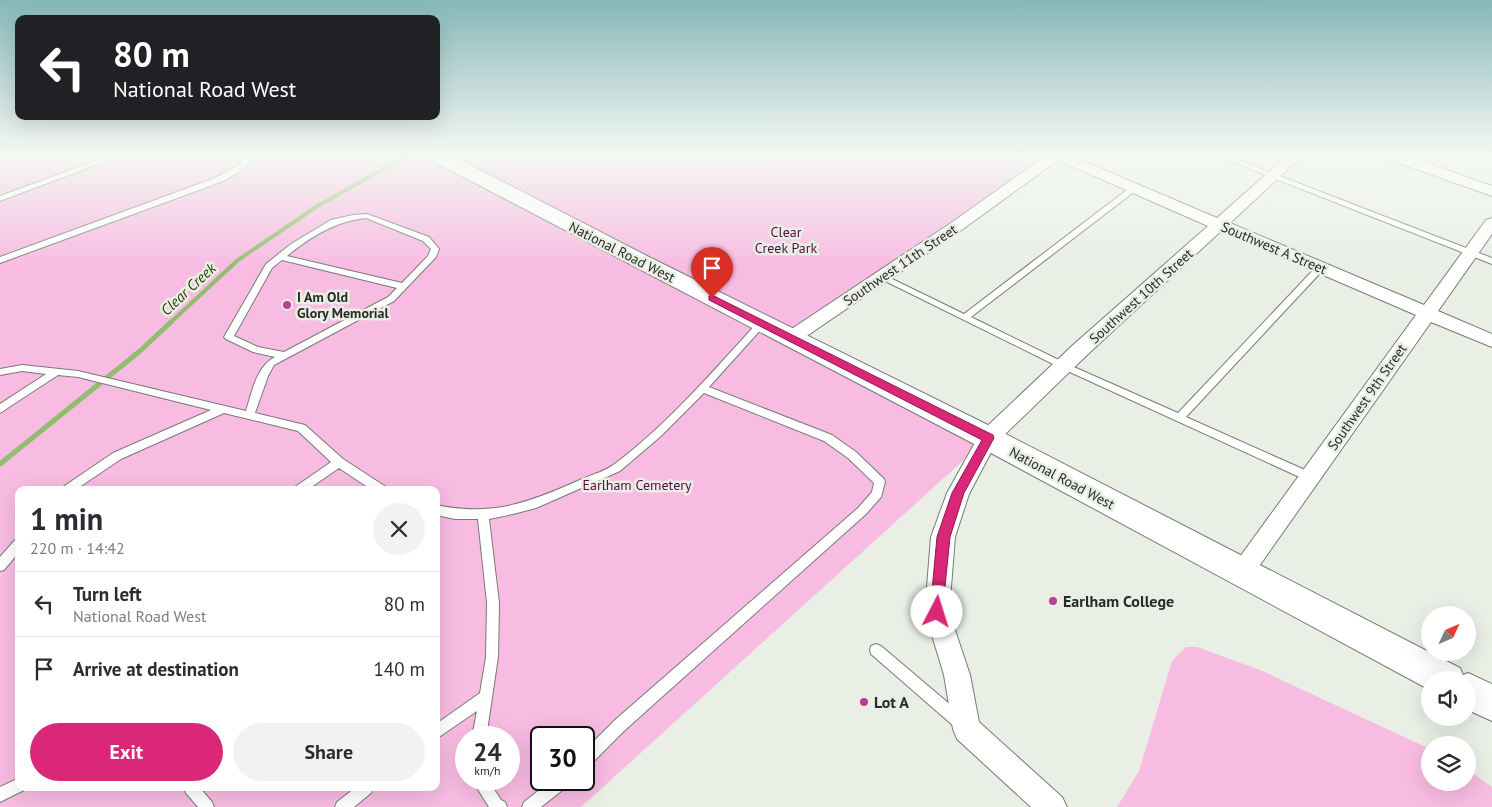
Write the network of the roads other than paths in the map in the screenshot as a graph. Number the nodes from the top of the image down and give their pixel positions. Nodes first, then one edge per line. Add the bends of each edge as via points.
1 (17, 193) edge
2 (184, 193) edge
3 (509, 193) edge
4 (1002, 193) edge
5 (1129, 193) edge
6 (1146, 193) edge
7 (1255, 193) edge
8 (1316, 193) edge
9 (0, 199) edge
10 (1492, 223) edge
11 (1220, 225) junction
12 (1470, 252) junction
13 (281, 257) junction
14 (0, 260) edge
15 (1492, 261) edge
16 (1320, 268) junction
17 (880, 277) junction
18 (402, 286) junction
19 (1426, 313) junction
20 (964, 318) junction
21 (762, 323) junction
22 (791, 338) junction
23 (1492, 341) edge
24 (284, 354) junction
25 (1064, 366) junction
26 (0, 372) edge
27 (56, 372) junction
28 (702, 388) junction
29 (0, 409) edge
30 (222, 409) junction
31 (249, 416) junction
32 (1179, 418) junction
33 (988, 438) junction
34 (339, 462) junction
35 (1310, 478) junction
36 (73, 486) edge
37 (305, 486) edge
38 (374, 486) edge
39 (440, 511) edge
40 (483, 514) junction
41 (15, 548) edge
42 (0, 566) edge
43 (1242, 572) junction
44 (876, 650) dead end
45 (1430, 671) edge
46 (1476, 695) edge
47 (486, 697) junction
48 (1492, 704) edge
49 (481, 726) edge
50 (440, 729) edge
51 (967, 729) junction
52 (595, 750) edge
53 (15, 787) edge
54 (194, 791) edge
55 (362, 791) edge
56 (486, 791) edge
57 (550, 791) edge
58 (0, 795) edge
59 (207, 807) edge
60 (342, 807) edge
61 (500, 807) edge
62 (529, 807) edge
63 (1052, 807) edge

1 - 9 lane
2 - 14 lane
3 - 21 main road, National Road West
4 - 17 street, Southwest 11th Street
5 - 20 lane
6 - 11 street, Southwest A Street
7 - 11 street, Southwest 10th Street
8 - 12 lane
10 - 12 street, Southwest 9th Street
11 - 16 street, Southwest A Street
11 - 25 street, Southwest 10th Street
12 - 15 lane
12 - 19 street, Southwest 9th Street
13 - 18 lane
13 - 18 lane via 334,222 367,216 426,239 435,249 432,257
13 - 24 lane via 264,274 229,336 256,350
16 - 19 street, Southwest A Street
16 - 32 lane
17 - 20 lane
17 - 22 street, Southwest 11th Street
18 - 24 lane via 391,300
19 - 23 street, Southwest A Street
19 - 35 street, Southwest 9th Street
20 - 25 lane
21 - 22 main road, National Road West
21 - 28 lane
22 - 33 main road, National Road West
24 - 31 lane via 271,363 263,375
25 - 32 lane
25 - 33 street, Southwest 10th Street
26 - 27 lane via 22,368
27 - 29 lane
27 - 30 lane via 95,378
28 - 40 lane via 618,467 542,502 498,514
28 - 52 lane via 828,438 852,455 880,482 877,494 862,511
30 - 31 lane
30 - 36 lane via 116,456
31 - 34 lane via 301,428
32 - 35 lane
33 - 43 main road, National Road West
33 - 51 street, Southwest 10th Street via 958,493 943,537 937,612 957,675
34 - 37 lane
34 - 38 lane
35 - 43 street, Southwest 9th Street
39 - 40 lane via 452,515
40 - 47 lane via 493,603 492,657
41 - 42 lane
43 - 45 main road, National Road West
44 - 51 lane
46 - 48 main road
47 - 49 lane
47 - 50 lane
51 - 63 street
53 - 58 lane
54 - 59 lane
55 - 60 lane
56 - 61 lane
57 - 62 lane

